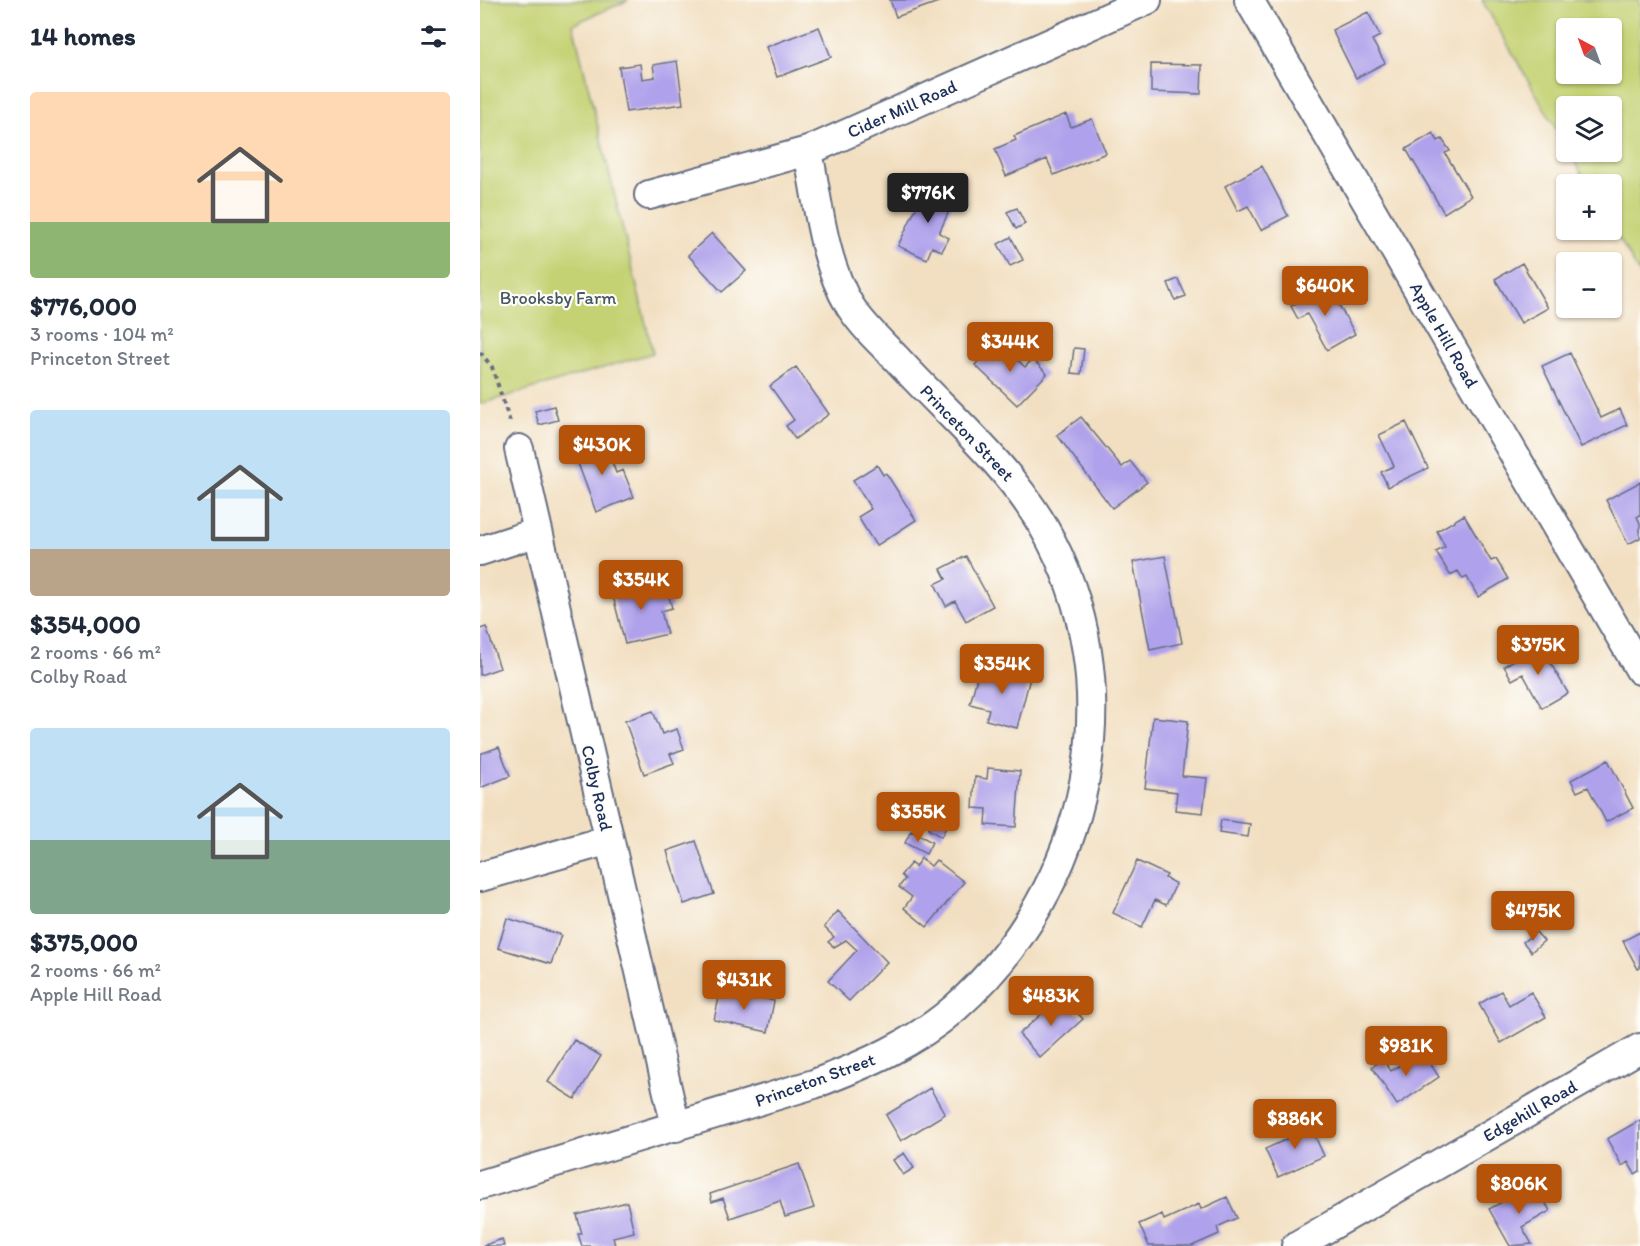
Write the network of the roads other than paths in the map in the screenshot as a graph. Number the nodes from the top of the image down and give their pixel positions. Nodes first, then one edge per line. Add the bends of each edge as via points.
1 (1147, 0) edge
2 (1249, 0) edge
3 (808, 151) junction
4 (649, 195) dead end
5 (519, 449) road end
6 (538, 532) junction
7 (480, 550) edge
8 (1640, 670) edge
9 (609, 840) junction
10 (480, 877) edge
11 (1640, 1048) edge
12 (676, 1127) junction
13 (480, 1185) edge
14 (1296, 1246) edge

1 - 3 street, Cider Mill Road
2 - 8 street, Apple Hill Road
3 - 4 street, Cider Mill Road
3 - 12 street, Princeton Street via 828,249 850,307 1016,483 1044,528 1066,576 1082,627 1090,679 1091,732 1085,785 1071,836 1051,885 1024,931 991,972 953,1009 910,1040 863,1066
5 - 6 street, Colby Road
6 - 7 street
6 - 9 street, Colby Road
9 - 10 street
9 - 12 street, Colby Road
11 - 14 street, Edgehill Road
12 - 13 street, Princeton Street

